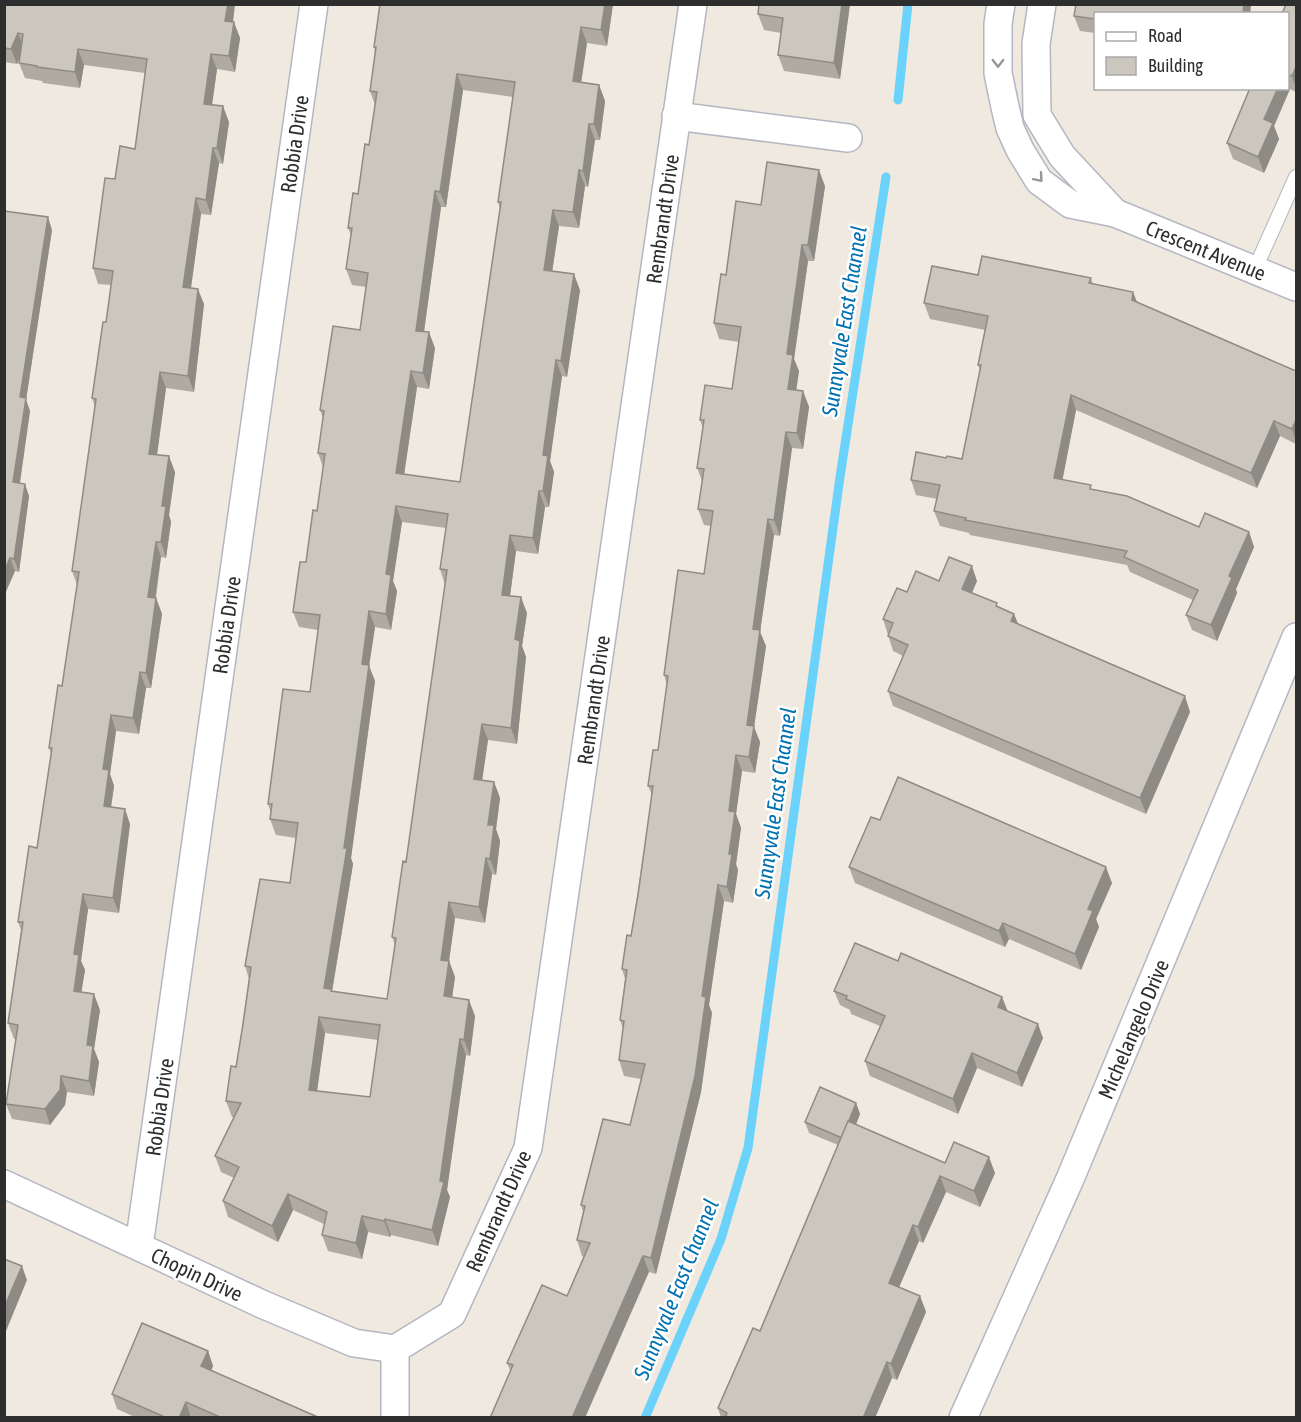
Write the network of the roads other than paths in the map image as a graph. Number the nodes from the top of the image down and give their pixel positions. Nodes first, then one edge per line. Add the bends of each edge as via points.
1 (314, 4) edge
2 (693, 4) edge
3 (1001, 4) edge
4 (1042, 4) edge
5 (676, 117) junction
6 (848, 138) dead end
7 (1296, 177) edge
8 (1115, 213) junction
9 (1255, 269) junction
10 (1296, 287) edge
11 (1296, 637) edge
12 (4, 1184) edge
13 (139, 1246) junction
14 (395, 1349) junction
15 (394, 1418) edge
16 (963, 1418) edge

1 - 13 street, Robbia Drive
2 - 5 street, Rembrandt Drive
3 -> 8 street, Crescent Avenue via 998,73 1010,128 1020,150 1039,181 1070,204
4 - 8 street, Crescent Avenue via 1036,44 1037,115 1062,156
5 - 6 street
5 - 14 street, Rembrandt Drive via 528,1148 452,1314
7 - 9 lane
8 - 9 street, Crescent Avenue
9 - 10 street, Crescent Avenue
11 - 16 street, Michelangelo Drive via 1070,1179
12 - 13 street, Chopin Drive
13 - 14 street, Chopin Drive via 354,1343
14 - 15 street

